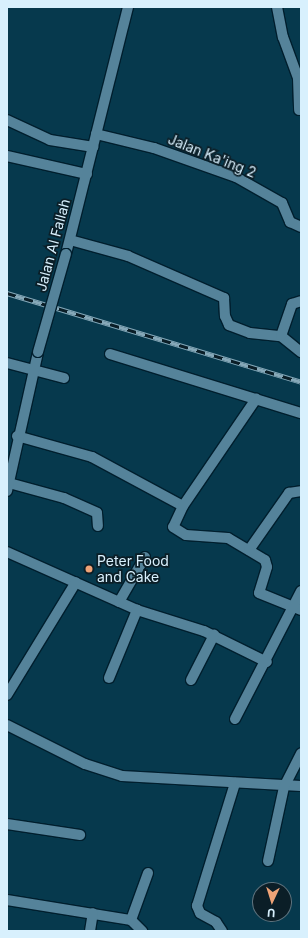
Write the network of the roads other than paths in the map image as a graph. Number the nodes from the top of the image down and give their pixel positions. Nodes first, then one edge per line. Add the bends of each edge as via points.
1 (128, 7) edge
2 (277, 7) edge
3 (299, 110) dead end
4 (7, 120) edge
5 (96, 134) junction
6 (93, 147) junction
7 (7, 156) edge
8 (87, 174) junction
9 (301, 228) edge
10 (70, 240) junction
11 (301, 301) edge
12 (281, 336) junction
13 (301, 352) edge
14 (110, 354) dead end
15 (7, 363) edge
16 (34, 371) junction
17 (64, 378) dead end
18 (256, 399) junction
19 (301, 413) edge
20 (17, 436) junction
21 (8, 487) edge
22 (301, 491) edge
23 (183, 506) junction
24 (98, 526) dead end
25 (249, 550) junction
26 (7, 552) edge
27 (145, 557) dead end
28 (76, 582) junction
29 (301, 591) edge
30 (119, 602) junction
31 (298, 608) edge
32 (137, 610) junction
33 (214, 635) junction
34 (267, 662) junction
35 (109, 678) dead end
36 (192, 680) dead end
37 (7, 695) edge
38 (235, 719) dead end
39 (7, 725) edge
40 (301, 753) edge
41 (235, 783) junction
42 (301, 786) edge
43 (284, 787) junction
44 (7, 824) edge
45 (80, 835) dead end
46 (268, 861) dead end
47 (148, 873) dead end
48 (7, 900) edge
49 (93, 913) junction
50 (131, 920) junction
51 (90, 931) edge
52 (142, 931) edge
53 (222, 931) edge

1 - 5 street, Jalan Al Fallah
2 - 3 street via 283,38 298,78
4 - 6 street via 50,140
5 - 6 street, Jalan Al Fallah
5 - 9 street, Jalan Ka'ing 2 via 154,148 236,177 282,203 290,222
6 - 8 street, Jalan Al Fallah
7 - 8 street
8 - 10 street, Jalan Al Fallah
10 - 12 street via 128,256 220,296 227,300 225,316 229,325 250,333
10 - 16 street, Jalan Al Fallah, bridge
11 - 12 street via 292,304
12 - 13 street
14 - 18 street
15 - 16 street
16 - 17 street
16 - 20 street, Jalan Al Fallah
18 - 19 street
18 - 23 street
20 - 21 street, Jalan Al Fallah
20 - 23 street via 92,457
21 - 24 street via 64,498 97,513
22 - 25 street via 289,493
23 - 25 street via 172,523 181,533 221,536
25 - 31 street via 267,564 259,592
26 - 28 street
27 - 30 street
28 - 30 street
28 - 37 street
29 - 31 street
30 - 32 street
31 - 34 street
32 - 33 street
32 - 35 street
33 - 34 street
33 - 36 street
34 - 38 street
39 - 41 street via 85,764 122,776
40 - 43 street
41 - 43 street
41 - 53 street via 197,906 200,913 216,922
42 - 43 street
43 - 46 street
44 - 45 street
47 - 50 street
48 - 49 street
49 - 50 street
49 - 51 street
50 - 52 street

